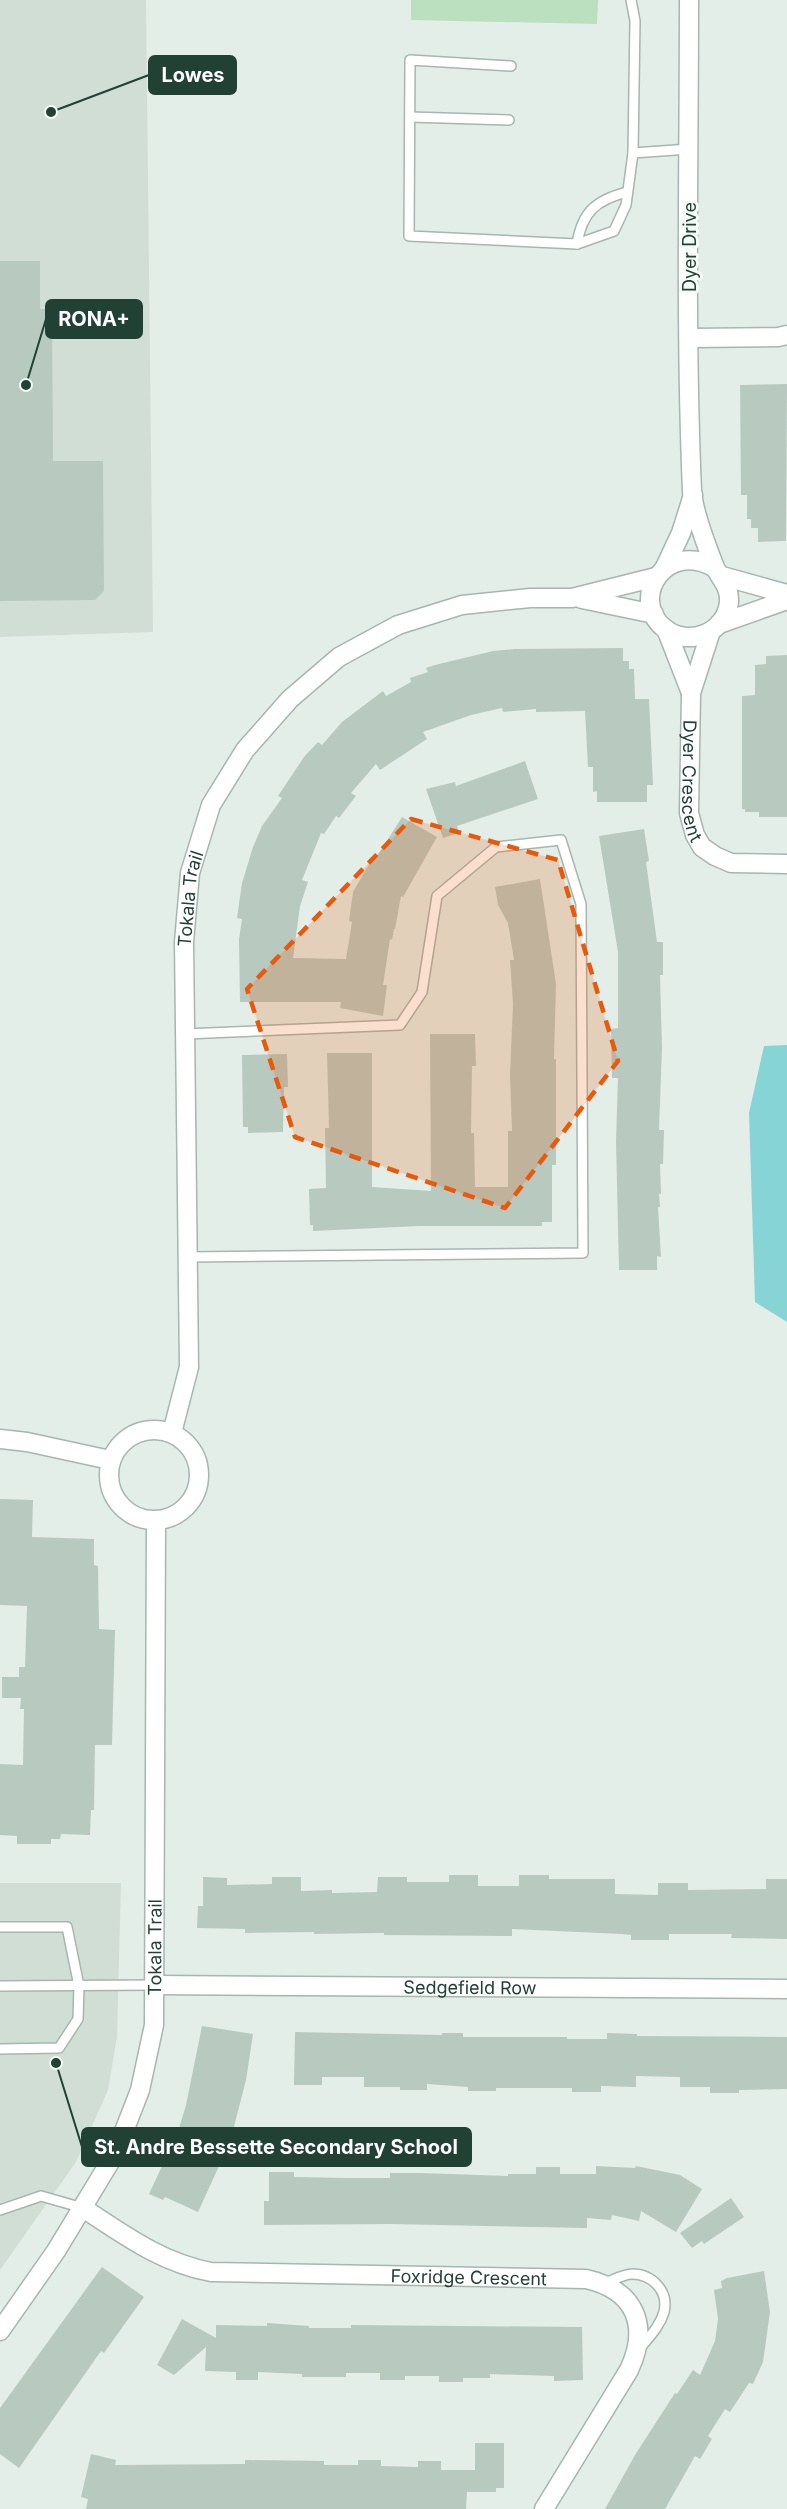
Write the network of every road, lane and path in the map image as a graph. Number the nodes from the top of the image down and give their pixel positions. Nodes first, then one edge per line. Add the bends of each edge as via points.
1 (631, 0) edge
2 (689, 0) edge
3 (511, 66) dead end
4 (410, 117) junction
5 (509, 120) dead end
6 (689, 149) junction
7 (633, 153) junction
8 (627, 192) junction
9 (578, 244) junction
10 (787, 335) edge
11 (689, 338) junction
12 (693, 495) junction
13 (661, 572) junction
14 (718, 572) junction
15 (787, 594) edge
16 (572, 598) junction
17 (787, 600) edge
18 (654, 614) junction
19 (715, 628) junction
20 (666, 629) junction
21 (691, 693) junction
22 (787, 864) edge
23 (185, 1034) junction
24 (188, 1257) junction
25 (172, 1433) junction
26 (0, 1438) edge
27 (110, 1460) junction
28 (156, 1521) junction
29 (0, 1927) edge
30 (154, 1985) junction
31 (0, 1986) edge
32 (79, 1986) junction
33 (787, 1989) edge
34 (0, 2049) edge
35 (83, 2208) junction
36 (0, 2210) edge
37 (605, 2283) junction
38 (0, 2331) edge
39 (637, 2353) junction
40 (544, 2509) edge

1 - 7 lane via 635,21
2 - 6 street, Dyer Drive
3 - 4 lane via 410,60
4 - 5 lane
4 - 9 lane via 409,236
6 - 7 lane
6 - 11 street, Dyer Drive
7 - 8 lane
8 - 9 lane via 610,196 588,213 580,225
8 - 9 lane via 626,205 614,231
10 - 11 street
11 - 12 street, Dyer Drive
12 - 13 street, Dyer Drive via 681,533
12 - 14 street, Dyer Drive
13 - 14 street via 677,561 690,559 703,561
13 - 16 street, Tokala Trail
13 - 18 street via 651,589
14 - 15 street
14 - 19 street via 728,588 729,601
16 - 18 street, Tokala Trail
16 - 23 street, Tokala Trail via 462,605 398,625 339,657 290,699 252,741 211,805 189,873 184,942
17 - 19 street
18 - 20 street
19 - 20 street via 688,638
19 - 21 street, Dyer Crescent
20 - 21 street, Dyer Crescent
21 - 22 street, Dyer Crescent via 689,813 695,835 702,847 731,863
23 - 24 street, Tokala Trail
23 - 24 lane via 400,1025 422,992 437,896 496,847 561,840 582,904 583,1253
24 - 25 street, Tokala Trail via 189,1366
25 - 27 street via 158,1429 136,1433 118,1446
25 - 28 street via 194,1454 199,1468 198,1484 183,1510
26 - 27 street
27 - 28 street via 110,1489 117,1502 141,1520
28 - 30 street, Tokala Trail
29 - 32 lane via 67,1927
30 - 32 lane
30 - 33 street, Sedgefield Row
30 - 35 street, Tokala Trail via 154,2025 140,2090 116,2152
31 - 32 lane
32 - 34 lane via 78,2019 59,2048
35 - 36 lane via 41,2196
35 - 37 street, Foxridge Crescent via 168,2260 190,2269 586,2279
35 - 38 street, Tokala Trail
37 - 39 street via 634,2311 639,2332
37 - 39 lane via 631,2274 647,2277 659,2285 665,2297 659,2324
39 - 40 street

